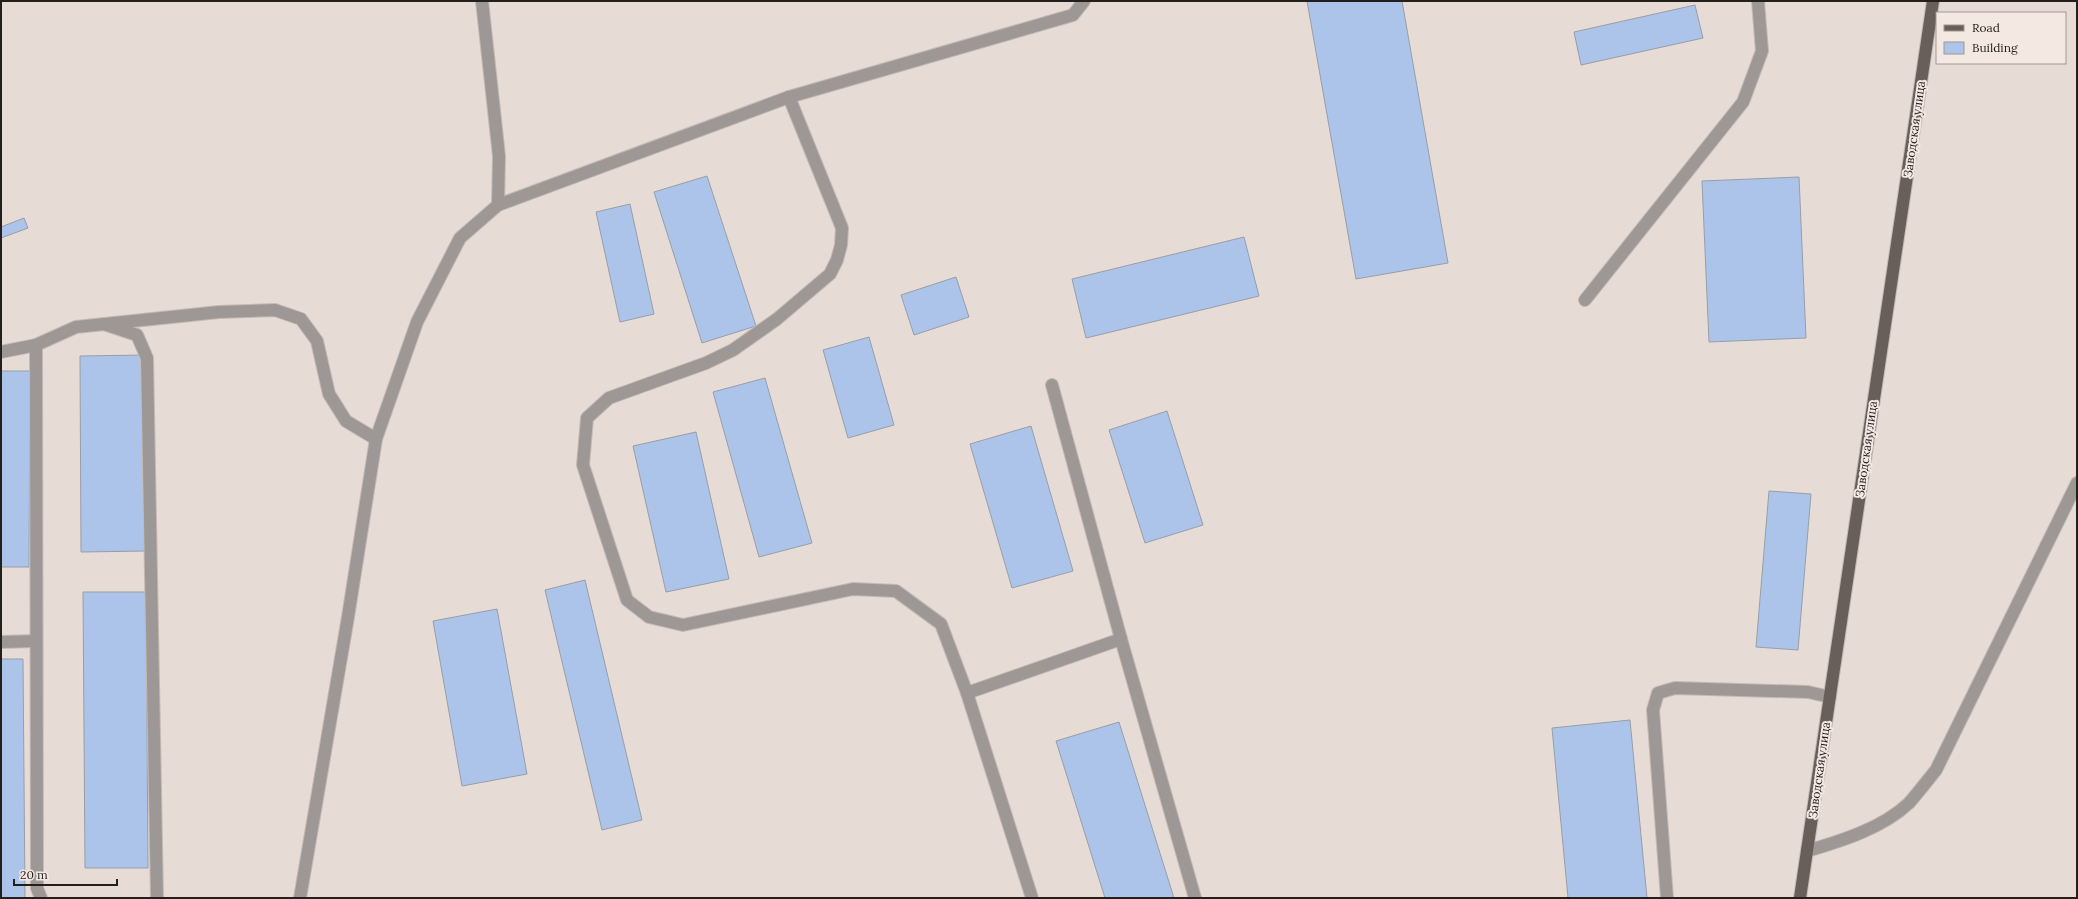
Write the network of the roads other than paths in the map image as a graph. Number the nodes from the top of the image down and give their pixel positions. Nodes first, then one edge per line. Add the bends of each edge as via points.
1 (482, 1) edge
2 (1084, 1) edge
3 (1758, 1) edge
4 (1933, 1) edge
5 (789, 97) junction
6 (498, 206) junction
7 (1584, 300) dead end
8 (104, 324) junction
9 (36, 345) junction
10 (1, 352) edge
11 (1052, 385) dead end
12 (376, 439) junction
13 (2077, 483) edge
14 (1121, 639) junction
15 (1, 642) edge
16 (36, 642) junction
17 (967, 693) junction
18 (1830, 697) junction
19 (1807, 851) junction
20 (41, 898) edge
21 (157, 898) edge
22 (300, 898) edge
23 (1032, 898) edge
24 (1195, 898) edge
25 (1667, 898) edge
26 (1800, 898) edge

1 - 6 street via 499,156
2 - 5 street via 1073,15
3 - 7 street via 1762,51 1743,102
4 - 18 main road, Заводская улица
5 - 6 street
5 - 17 street via 842,228 841,245 830,274 777,319 733,350 706,363 609,398 587,418 583,465 627,600 648,618 683,625 853,589 896,591 941,624
6 - 12 street via 460,238 417,322
8 - 9 street via 76,327
8 - 12 street via 219,312 275,310 302,319 317,340 329,394 346,421
8 - 21 street via 137,335 147,358
9 - 10 street
9 - 16 street
11 - 14 street
12 - 22 street
13 - 19 street via 1936,770 1908,803 1887,819 1845,840
14 - 17 street
14 - 24 street
15 - 16 street
16 - 20 street via 37,888
17 - 23 street
18 - 19 main road, Заводская улица
18 - 25 street via 1808,692 1675,688 1658,693 1653,710
19 - 26 main road, Заводская улица

